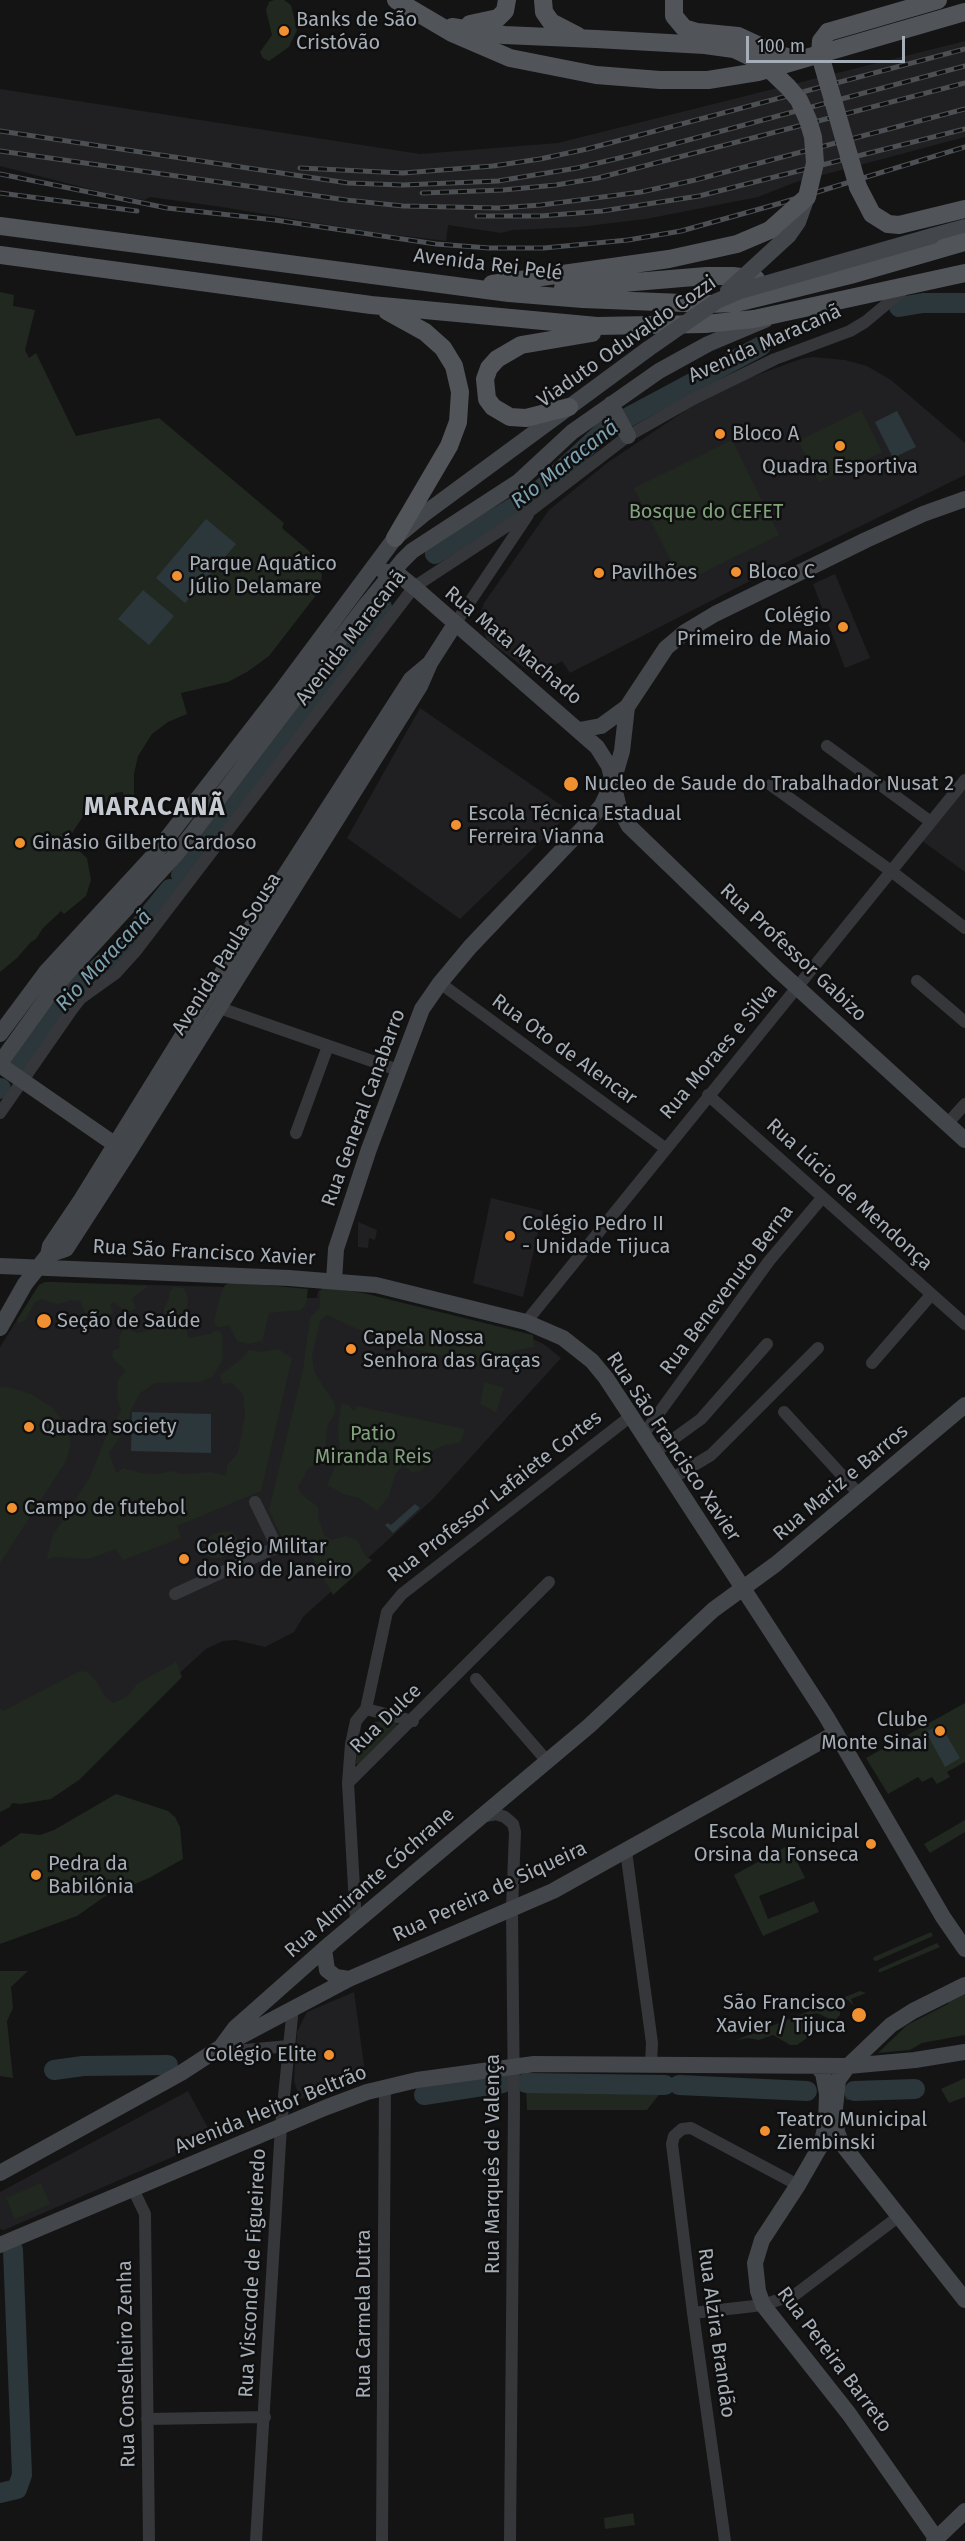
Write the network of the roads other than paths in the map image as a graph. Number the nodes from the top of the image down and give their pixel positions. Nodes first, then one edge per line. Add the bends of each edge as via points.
1 (396, 0) edge
2 (507, 0) edge
3 (543, 0) edge
4 (674, 0) edge
5 (938, 0) edge
6 (965, 12) edge
7 (438, 25) junction
8 (590, 39) junction
9 (800, 59) junction
10 (807, 197) junction
11 (965, 209) edge
12 (0, 226) edge
13 (965, 227) edge
14 (961, 244) edge
15 (0, 255) edge
16 (965, 273) edge
17 (912, 283) junction
18 (470, 287) junction
19 (799, 288) junction
20 (509, 292) junction
21 (717, 301) junction
22 (371, 305) junction
23 (776, 315) junction
24 (627, 327) junction
25 (569, 407) junction
26 (620, 421) junction
27 (497, 462) joint
28 (965, 499) edge
29 (530, 511) junction
30 (395, 538) junction
31 (392, 572) junction
32 (366, 578) junction
33 (414, 587) junction
34 (455, 624) junction
35 (627, 706) junction
36 (579, 730) junction
37 (827, 746) dead end
38 (965, 780) edge
39 (613, 782) junction
40 (771, 785) dead end
41 (931, 822) junction
42 (891, 871) junction
43 (965, 928) edge
44 (917, 981) dead end
45 (440, 982) junction
46 (798, 988) junction
47 (212, 1005) junction
48 (965, 1023) edge
49 (0, 1034) edge
50 (328, 1046) junction
51 (0, 1064) edge
52 (398, 1070) junction
53 (23, 1081) junction
54 (708, 1095) junction
55 (965, 1104) edge
56 (0, 1113) edge
57 (947, 1124) junction
58 (296, 1133) dead end
59 (965, 1140) edge
60 (664, 1148) junction
61 (122, 1149) junction
62 (822, 1198) junction
63 (43, 1261) junction
64 (0, 1266) edge
65 (334, 1281) junction
66 (931, 1294) junction
67 (526, 1322) junction
68 (965, 1324) edge
69 (0, 1328) edge
70 (767, 1344) dead end
71 (818, 1348) dead end
72 (872, 1363) dead end
73 (965, 1405) edge
74 (784, 1412) dead end
75 (631, 1416) junction
76 (643, 1435) junction
77 (654, 1453) junction
78 (671, 1479) junction
79 (860, 1495) junction
80 (255, 1502) dead end
81 (549, 1582) dead end
82 (742, 1588) junction
83 (175, 1594) dead end
84 (476, 1679) dead end
85 (366, 1709) junction
86 (413, 1721) junction
87 (836, 1733) junction
88 (547, 1761) junction
89 (348, 1783) junction
90 (480, 1817) junction
91 (626, 1851) junction
92 (512, 1909) junction
93 (356, 1923) junction
94 (965, 1948) edge
95 (324, 1949) junction
96 (350, 1978) junction
97 (965, 1985) edge
98 (293, 2007) junction
99 (288, 2046) junction
100 (217, 2050) junction
101 (965, 2052) edge
102 (651, 2063) junction
103 (816, 2066) junction
104 (848, 2066) junction
105 (513, 2076) junction
106 (385, 2087) junction
107 (281, 2126) junction
108 (842, 2144) junction
109 (821, 2145) junction
110 (0, 2173) edge
111 (798, 2185) junction
112 (133, 2189) junction
113 (898, 2217) junction
114 (0, 2246) edge
115 (965, 2300) edge
116 (764, 2306) junction
117 (693, 2313) junction
118 (265, 2417) junction
119 (147, 2419) junction
120 (965, 2511) edge
121 (935, 2539) edge
122 (149, 2541) edge
123 (256, 2541) edge
124 (382, 2541) edge
125 (510, 2541) edge
126 (725, 2541) edge

1 - 7 main road
2 - 7 main road via 505,11 492,20
3 - 8 main road via 544,12 551,22
4 - 9 main road via 674,16 684,28 738,36 779,55
5 - 11 main road, bridge via 834,29 821,41 820,55 858,187 875,217 898,225
6 - 9 main road
7 - 8 main road via 504,35
7 - 9 main road via 510,58 628,78 726,78
8 - 10 main road, bridge via 734,49 773,70 799,100 813,137 814,163
10 - 18 main road, bridge via 770,230 737,244 669,259
10 - 21 street, bridge via 798,222 785,240
12 - 18 main road, Avenida Rei Pelé
13 - 21 street, Viaduto Oduvaldo Cozzi, bridge via 758,284
14 - 19 main road, Avenida Rei Pelé
15 - 22 main road
16 - 17 main road
17 - 23 main road
17 - 26 street, Avenida Maracanã via 850,331 775,359 695,398
18 - 20 main road, Avenida Rei Pelé
19 - 20 main road via 726,276
19 - 20 main road, Avenida Rei Pelé via 724,304
21 - 25 street, Viaduto Oduvaldo Cozzi, bridge
22 - 24 main road
22 - 30 main road via 435,338 449,357 459,385 460,411 455,431
23 - 24 main road via 705,324
23 - 26 street, Avenida Maracanã via 688,353
24 - 25 main road via 531,342 508,351 489,368 485,380 488,399 493,407 510,417 526,418
25 - 27 street, Viaduto Oduvaldo Cozzi
26 - 29 street, Avenida Maracanã
26 - 31 street, Avenida Maracanã via 572,432 518,482 412,551
27 - 30 street, Avenida Maracanã
28 - 35 street, Rua General Canabarro via 866,540 704,620 666,648
29 - 33 street, Avenida Maracanã
29 - 34 street, Avenida Paula Sousa
30 - 32 street, Avenida Maracanã
31 - 32 street via 375,572
31 - 33 street, Rua Mata Machado
31 - 51 street, Avenida Maracanã via 178,852 56,985
32 - 49 street, Avenida Maracanã via 154,855 46,972
33 - 34 street, Rua Mata Machado
33 - 53 street, Avenida Maracanã via 135,952 81,998
34 - 36 street, Rua Mata Machado
34 - 47 street, Avenida Paula Sousa via 420,686 364,763
35 - 36 street via 601,726
35 - 39 street, Rua General Canabarro via 622,751
36 - 39 street, Rua Mata Machado via 604,756
37 - 41 street
38 - 41 street, Rua Moraes e Silva
39 - 45 street, Rua General Canabarro via 602,805 584,827
39 - 46 street, Rua Professor Gabizo via 619,808 629,826
40 - 42 street
41 - 42 street, Rua Moraes e Silva
42 - 43 street
42 - 46 street, Rua Moraes e Silva
44 - 48 street
45 - 52 street, Rua General Canabarro via 422,1009
45 - 60 street, Rua Oto de Alencar
46 - 54 street, Rua Moraes e Silva
46 - 57 street, Rua Professor Gabizo
47 - 50 street
47 - 61 street, Avenida Paula Sousa
50 - 52 street
50 - 58 street
51 - 53 street
52 - 65 street, Rua General Canabarro via 336,1249
53 - 56 street, Avenida Maracanã
53 - 61 street
54 - 60 street, Rua Moraes e Silva
54 - 62 street, Rua Lúcio de Mendonça
55 - 57 street
57 - 59 street, Rua Professor Gabizo
60 - 67 street, Rua Moraes e Silva
61 - 63 street, Avenida Paula Sousa via 85,1206 66,1249
62 - 66 street, Rua Lúcio de Mendonça
62 - 76 street, Rua Benevenuto Berna via 769,1261
63 - 64 street, Rua São Francisco Xavier
63 - 65 street, Rua São Francisco Xavier via 67,1267
63 - 69 street, Avenida Paula Sousa
65 - 67 street, Rua São Francisco Xavier via 376,1285
66 - 68 street, Rua Lúcio de Mendonça
66 - 72 street
67 - 75 street, Rua São Francisco Xavier via 563,1338 592,1361
70 - 77 street via 701,1419
71 - 78 street via 711,1455
73 - 79 street, Rua Mariz e Barros
74 - 79 street
75 - 76 street, Rua São Francisco Xavier
75 - 85 street, Rua Professor Lafaiete Cortes via 402,1594 387,1612
76 - 77 street, Rua São Francisco Xavier
77 - 78 street, Rua São Francisco Xavier
78 - 82 street, Rua São Francisco Xavier
79 - 82 street, Rua Mariz e Barros
80 - 83 street via 277,1547
81 - 86 street, Rua Dulce
82 - 87 street, Rua São Francisco Xavier
82 - 88 street, Rua Almirante Cóchrane
84 - 88 street
85 - 86 street
85 - 89 street via 356,1721
86 - 89 street, Rua Dulce
87 - 91 street, Rua Pereira de Siqueira
87 - 94 street, Rua São Francisco Xavier
88 - 90 street, Rua Almirante Cóchrane
89 - 93 street, Rua Dulce
90 - 92 street, Rua Marquês de Valença via 496,1814 513,1824
90 - 93 street, Rua Almirante Cóchrane
91 - 92 street, Rua Pereira de Siqueira
91 - 102 street via 652,2043
92 - 96 street, Rua Pereira de Siqueira
92 - 105 street, Rua Marquês de Valença
93 - 95 street, Rua Almirante Cóchrane
95 - 96 street via 327,1970 336,1977
95 - 100 street, Rua Almirante Cóchrane via 235,2028
96 - 98 street, Rua Pereira de Siqueira
97 - 104 street via 891,2025
98 - 99 street, Rua Visconde de Figueiredo
98 - 100 street, Rua Pereira de Siqueira
99 - 100 street
99 - 107 street, Rua Visconde de Figueiredo
100 - 110 street, Rua Almirante Cóchrane
101 - 104 street, Avenida Heitor Beltrão
102 - 103 street, Avenida Heitor Beltrão
102 - 105 street, Avenida Heitor Beltrão
103 - 104 street, Avenida Heitor Beltrão
103 - 109 street, Rua Pereira Barreto via 824,2073 827,2094
104 - 108 street via 838,2080 835,2108
105 - 106 street, Avenida Heitor Beltrão via 417,2080
105 - 125 street, Rua Marquês de Valença
106 - 107 street, Avenida Heitor Beltrão
106 - 124 street, Rua Carmela Dutra
107 - 112 street, Avenida Heitor Beltrão
107 - 118 street, Rua Visconde de Figueiredo
108 - 109 street
108 - 113 street
109 - 111 street, Rua Pereira Barreto
111 - 116 street, Rua Pereira Barreto via 759,2249 756,2275
111 - 117 street, Rua Alzira Brandão via 691,2128 678,2131 672,2144
112 - 114 street, Avenida Heitor Beltrão
112 - 119 street, Rua Conselheiro Zenha via 145,2214
113 - 115 street
113 - 116 street via 816,2281 796,2294
116 - 117 street
116 - 121 street, Rua Pereira Barreto via 849,2414
117 - 126 street, Rua Alzira Brandão
118 - 119 street
118 - 123 street, Rua Visconde de Figueiredo
119 - 122 street, Rua Conselheiro Zenha
120 - 121 street

